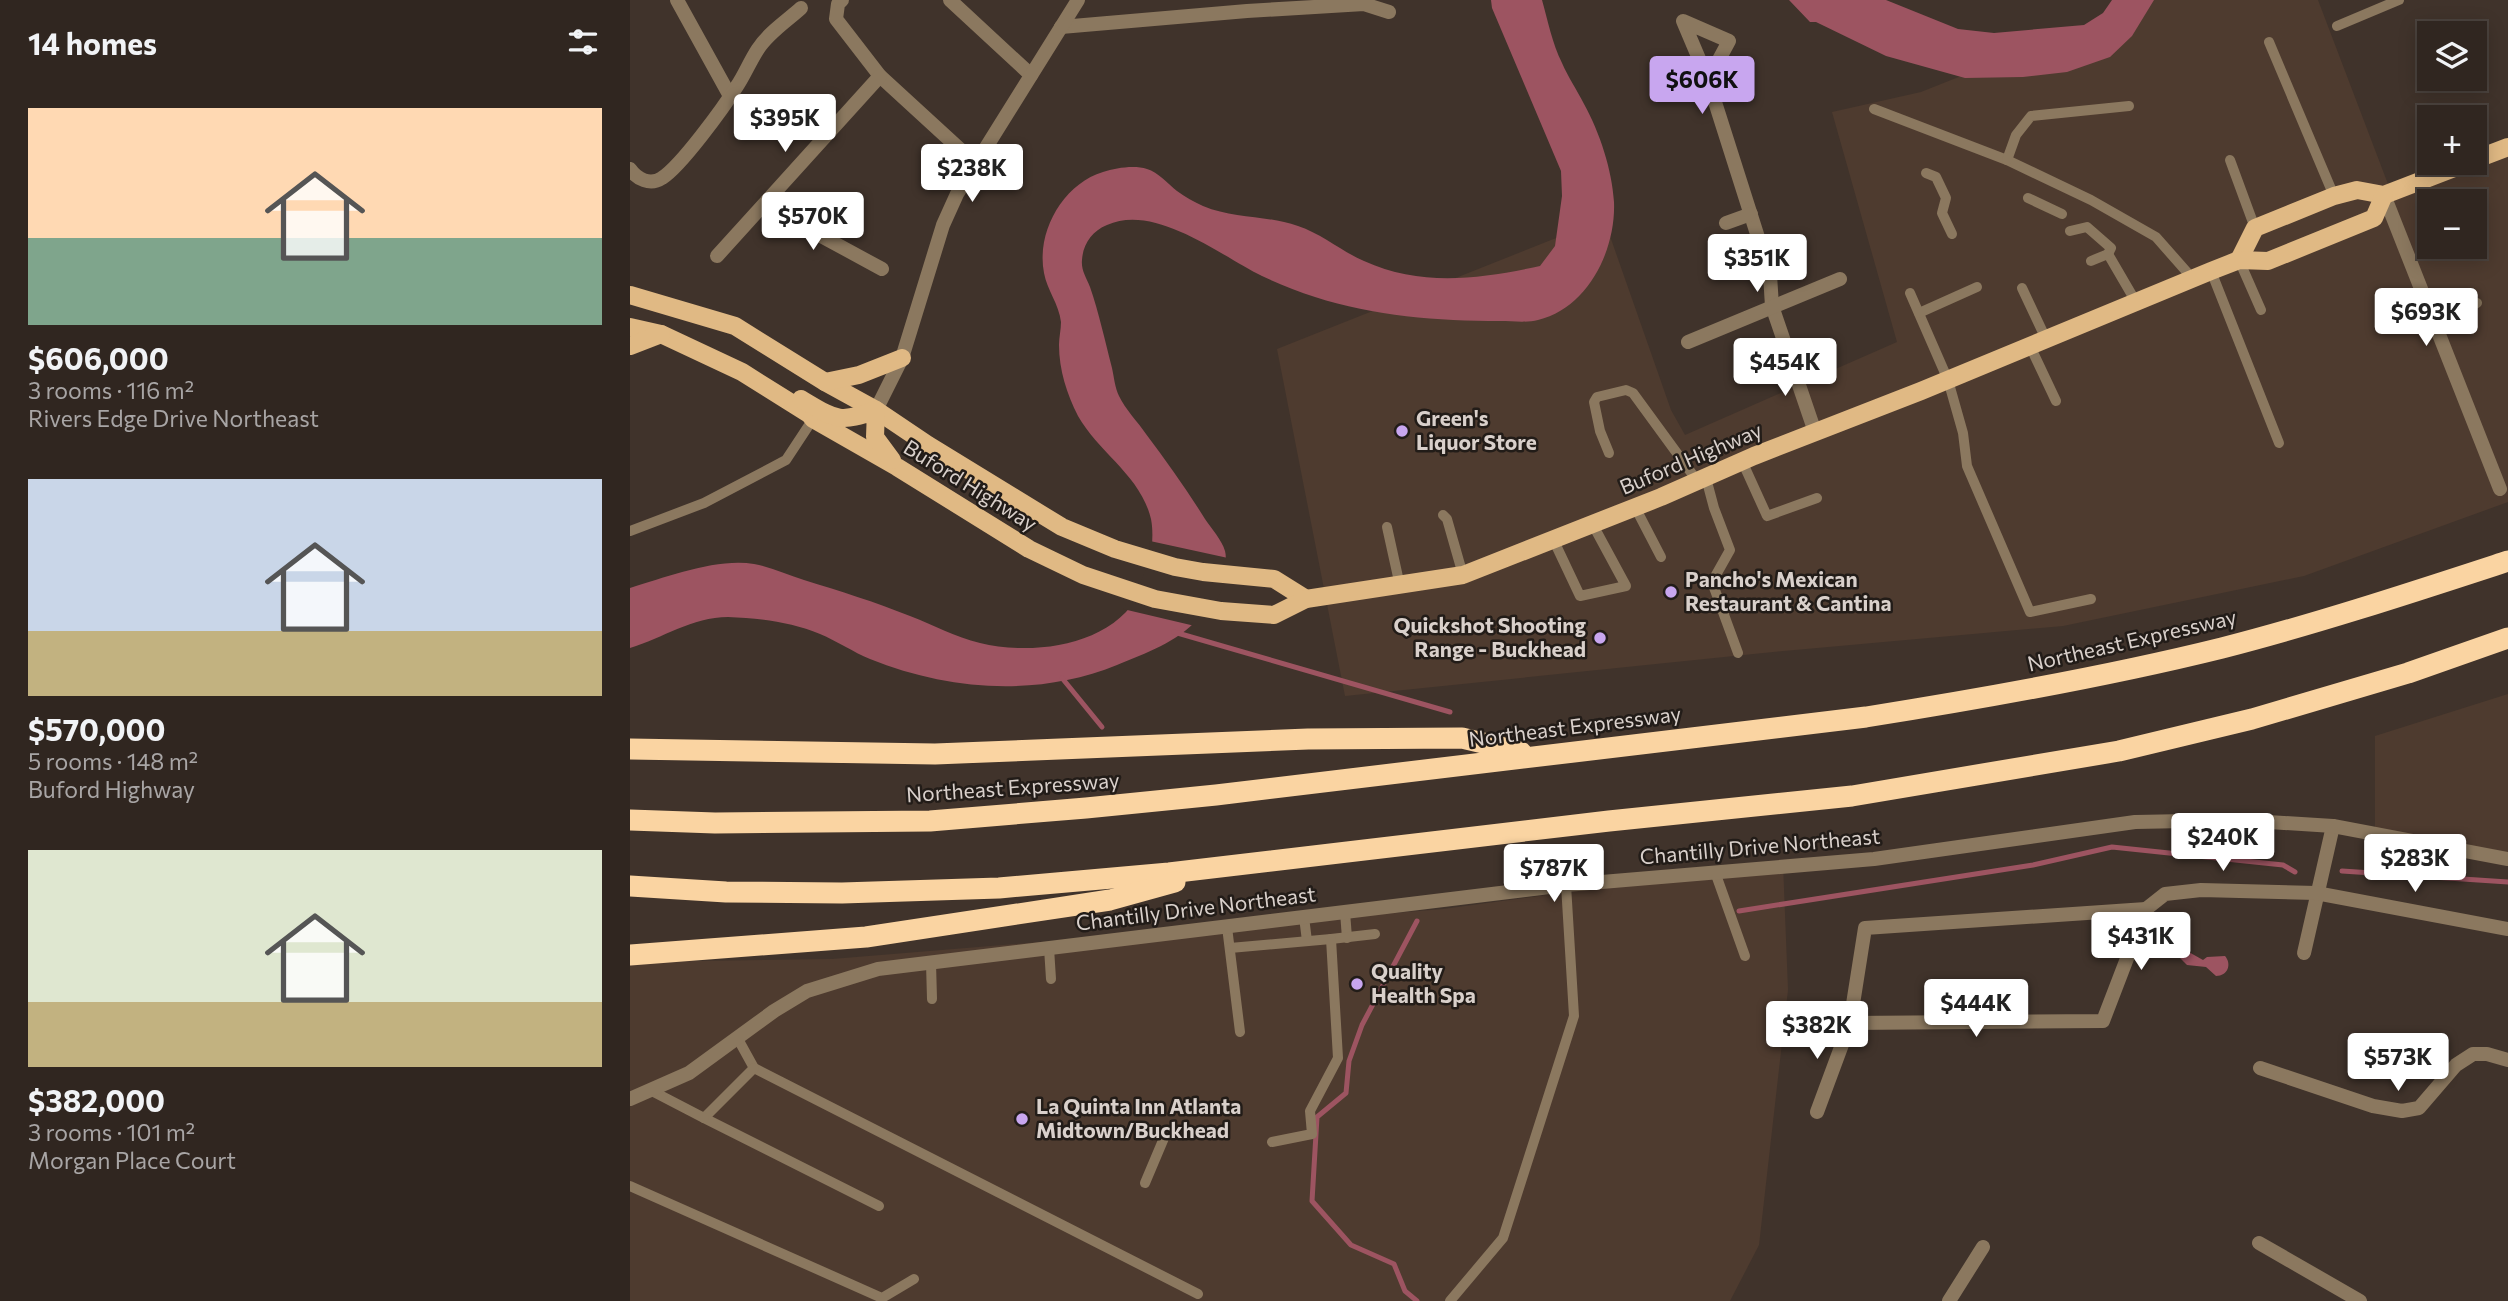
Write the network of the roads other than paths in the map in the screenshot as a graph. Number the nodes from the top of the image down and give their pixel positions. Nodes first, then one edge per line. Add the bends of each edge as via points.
1 (677, 0) edge
2 (842, 0) edge
3 (950, 0) edge
4 (1078, 0) edge
5 (2399, 0) edge
6 (1250, 6) edge
7 (801, 8) dead end
8 (1389, 12) dead end
9 (2337, 26) dead end
10 (1061, 27) junction
11 (2269, 42) dead end
12 (1031, 75) junction
13 (880, 76) junction
14 (1708, 80) dead end
15 (730, 96) junction
16 (2129, 106) dead end
17 (1874, 109) dead end
18 (2508, 147) edge
19 (2487, 155) edge
20 (2007, 160) junction
21 (2230, 160) dead end
22 (976, 164) junction
23 (630, 169) edge
24 (1926, 173) dead end
25 (2436, 175) edge
26 (2384, 195) junction
27 (2334, 196) junction
28 (2028, 198) dead end
29 (767, 201) junction
30 (1751, 214) junction
31 (2062, 214) dead end
32 (1726, 223) dead end
33 (2255, 228) junction
34 (2070, 231) dead end
35 (1952, 234) dead end
36 (2108, 254) junction
37 (717, 256) dead end
38 (2239, 260) junction
39 (2091, 261) dead end
40 (882, 269) dead end
41 (2211, 271) junction
42 (2193, 278) junction
43 (1840, 279) dead end
44 (1977, 287) dead end
45 (2022, 288) dead end
46 (1910, 293) dead end
47 (630, 295) edge
48 (2136, 302) junction
49 (2477, 303) dead end
50 (1772, 306) junction
51 (2261, 310) dead end
52 (1919, 313) junction
53 (2436, 326) junction
54 (630, 327) edge
55 (661, 334) junction
56 (1688, 342) dead end
57 (2038, 342) junction
58 (630, 346) edge
59 (902, 358) junction
60 (741, 372) junction
61 (1948, 380) junction
62 (825, 382) junction
63 (2056, 401) dead end
64 (876, 410) junction
65 (813, 419) junction
66 (1815, 432) junction
67 (2279, 443) dead end
68 (1609, 453) dead end
69 (1742, 461) junction
70 (897, 467) junction
71 (1702, 480) junction
72 (2500, 489) dead end
73 (1817, 498) dead end
74 (1635, 507) junction
75 (1443, 515) dead end
76 (1593, 525) junction
77 (1387, 527) dead end
78 (630, 531) edge
79 (1554, 541) junction
80 (1661, 557) dead end
81 (2508, 561) edge
82 (1463, 575) junction
83 (1400, 586) junction
84 (1306, 599) junction
85 (2091, 599) dead end
86 (2508, 638) edge
87 (1738, 653) dead end
88 (630, 749) edge
89 (1537, 755) junction
90 (630, 820) edge
91 (2333, 826) junction
92 (2508, 859) edge
93 (1237, 865) junction
94 (1716, 872) junction
95 (1566, 885) junction
96 (630, 886) edge
97 (2316, 893) junction
98 (2146, 909) junction
99 (1345, 912) junction
100 (1304, 917) junction
101 (1227, 927) junction
102 (2508, 929) edge
103 (1375, 934) dead end
104 (1347, 937) junction
105 (1331, 939) junction
106 (1307, 941) junction
107 (1049, 948) junction
108 (1230, 948) junction
109 (2304, 953) dead end
110 (630, 955) edge
111 (1745, 956) dead end
112 (931, 963) junction
113 (1051, 979) dead end
114 (932, 999) dead end
115 (1850, 1023) junction
116 (1240, 1032) dead end
117 (738, 1039) junction
118 (2508, 1060) edge
119 (754, 1068) junction
120 (2260, 1068) dead end
121 (652, 1091) junction
122 (630, 1099) edge
123 (1817, 1112) dead end
124 (704, 1118) junction
125 (1164, 1138) dead end
126 (1272, 1142) dead end
127 (1145, 1183) dead end
128 (630, 1186) edge
129 (879, 1206) dead end
130 (2259, 1243) dead end
131 (1983, 1247) dead end
132 (914, 1279) dead end
133 (1198, 1294) dead end
134 (1450, 1301) edge
135 (1949, 1301) edge
136 (2360, 1301) edge

1 - 15 street
2 - 13 street via 836,19
3 - 12 street
4 - 10 street
5 - 9 lane
6 - 8 street via 1364,4
6 - 10 street
7 - 15 street via 760,46
10 - 12 street
11 - 27 lane
12 - 22 street
13 - 22 street
13 - 29 street
14 - 30 street
15 - 23 street via 663,178 647,181
16 - 20 lane via 2031,116 2016,135
17 - 20 lane
18 - 19 main road
20 - 42 lane via 2156,237
21 - 33 lane
22 - 59 street via 943,225
24 - 35 lane via 1936,177 1946,198 1942,214
25 - 26 main road
26 - 27 main road via 2357,190
26 - 38 main road, Buford Highway via 2374,218 2268,261
26 - 53 street
27 - 33 main road
28 - 31 lane
29 - 37 street
29 - 40 street via 788,218
30 - 32 street
30 - 50 street via 1770,275
33 - 38 main road
34 - 36 lane via 2087,227 2112,248
36 - 39 lane
36 - 48 lane
38 - 41 main road, Buford Highway
38 - 51 lane
41 - 42 main road, Buford Highway
41 - 67 lane
42 - 48 main road, Buford Highway
43 - 50 street
44 - 52 lane
45 - 57 lane
46 - 52 lane
47 - 62 main road, Buford Highway via 735,326
48 - 57 main road, Buford Highway
49 - 53 lane
50 - 56 street
50 - 66 street
52 - 61 lane
53 - 72 street
54 - 55 main road, Buford Highway
55 - 58 main road
55 - 60 main road, Buford Highway
57 - 61 main road, Buford Highway
57 - 63 lane
59 - 62 main road
59 - 64 street
60 - 64 main road via 763,376 838,418
60 - 65 main road, Buford Highway
61 - 66 main road, Buford Highway
61 - 85 lane via 1967,466 2030,612
62 - 64 main road, Buford Highway
64 - 70 main road via 875,437
64 - 84 main road, Buford Highway via 1062,527 1175,567 1274,579
65 - 70 main road, Buford Highway
65 - 78 lane via 786,460 704,503
66 - 69 main road, Buford Highway
68 - 71 lane via 1594,402 1597,397 1626,390
69 - 71 main road, Buford Highway
69 - 73 lane via 1767,516
70 - 84 main road, Buford Highway via 1048,559 1132,592 1252,615 1274,615
71 - 74 main road, Buford Highway
71 - 87 lane via 1730,550 1712,582
74 - 76 main road, Buford Highway
74 - 80 lane
75 - 82 lane
76 - 79 main road, Buford Highway
76 - 79 lane via 1626,586 1580,596
77 - 83 lane
79 - 82 main road, Buford Highway
81 - 89 highway, Northeast Expressway via 2344,614 2097,677 1866,717
82 - 83 main road, Buford Highway
83 - 84 main road, Buford Highway
86 - 93 highway via 2278,711 2119,751 1852,796
88 - 89 highway via 935,754 1308,738 1462,738
89 - 90 highway, Northeast Expressway via 1216,795 930,821
91 - 92 street, Chantilly Drive Northeast
91 - 94 street, Chantilly Drive Northeast via 2237,820 2135,822 1874,859
91 - 97 street
93 - 96 highway via 921,891 726,892
93 - 110 highway via 1110,900 866,937
94 - 95 street, Chantilly Drive Northeast
94 - 111 lane
95 - 99 street, Chantilly Drive Northeast
95 - 134 lane via 1574,1016 1503,1238
97 - 98 street via 2201,890 2165,894
97 - 102 street
97 - 109 street
98 - 115 street via 2103,1021
98 - 115 street via 1865,928
99 - 100 street, Chantilly Drive Northeast
99 - 104 lane
100 - 101 street, Chantilly Drive Northeast
100 - 106 lane
101 - 107 street, Chantilly Drive Northeast
101 - 108 lane
103 - 104 lane
104 - 105 lane
105 - 106 lane
105 - 126 lane via 1338,1058 1310,1111 1312,1134
106 - 108 lane
107 - 112 street, Chantilly Drive Northeast
107 - 113 lane
108 - 116 lane
112 - 114 lane
112 - 117 street, Chantilly Drive Northeast via 878,969 807,991
115 - 123 street
117 - 119 lane
117 - 121 street, Chantilly Drive Northeast via 689,1073
118 - 120 street via 2473,1054 2456,1065 2419,1108 2402,1111 2373,1106
119 - 124 lane
119 - 133 lane
121 - 122 street, Chantilly Drive Northeast
121 - 124 lane
124 - 129 lane
125 - 127 lane
128 - 132 lane via 882,1298
130 - 136 street
131 - 135 street

